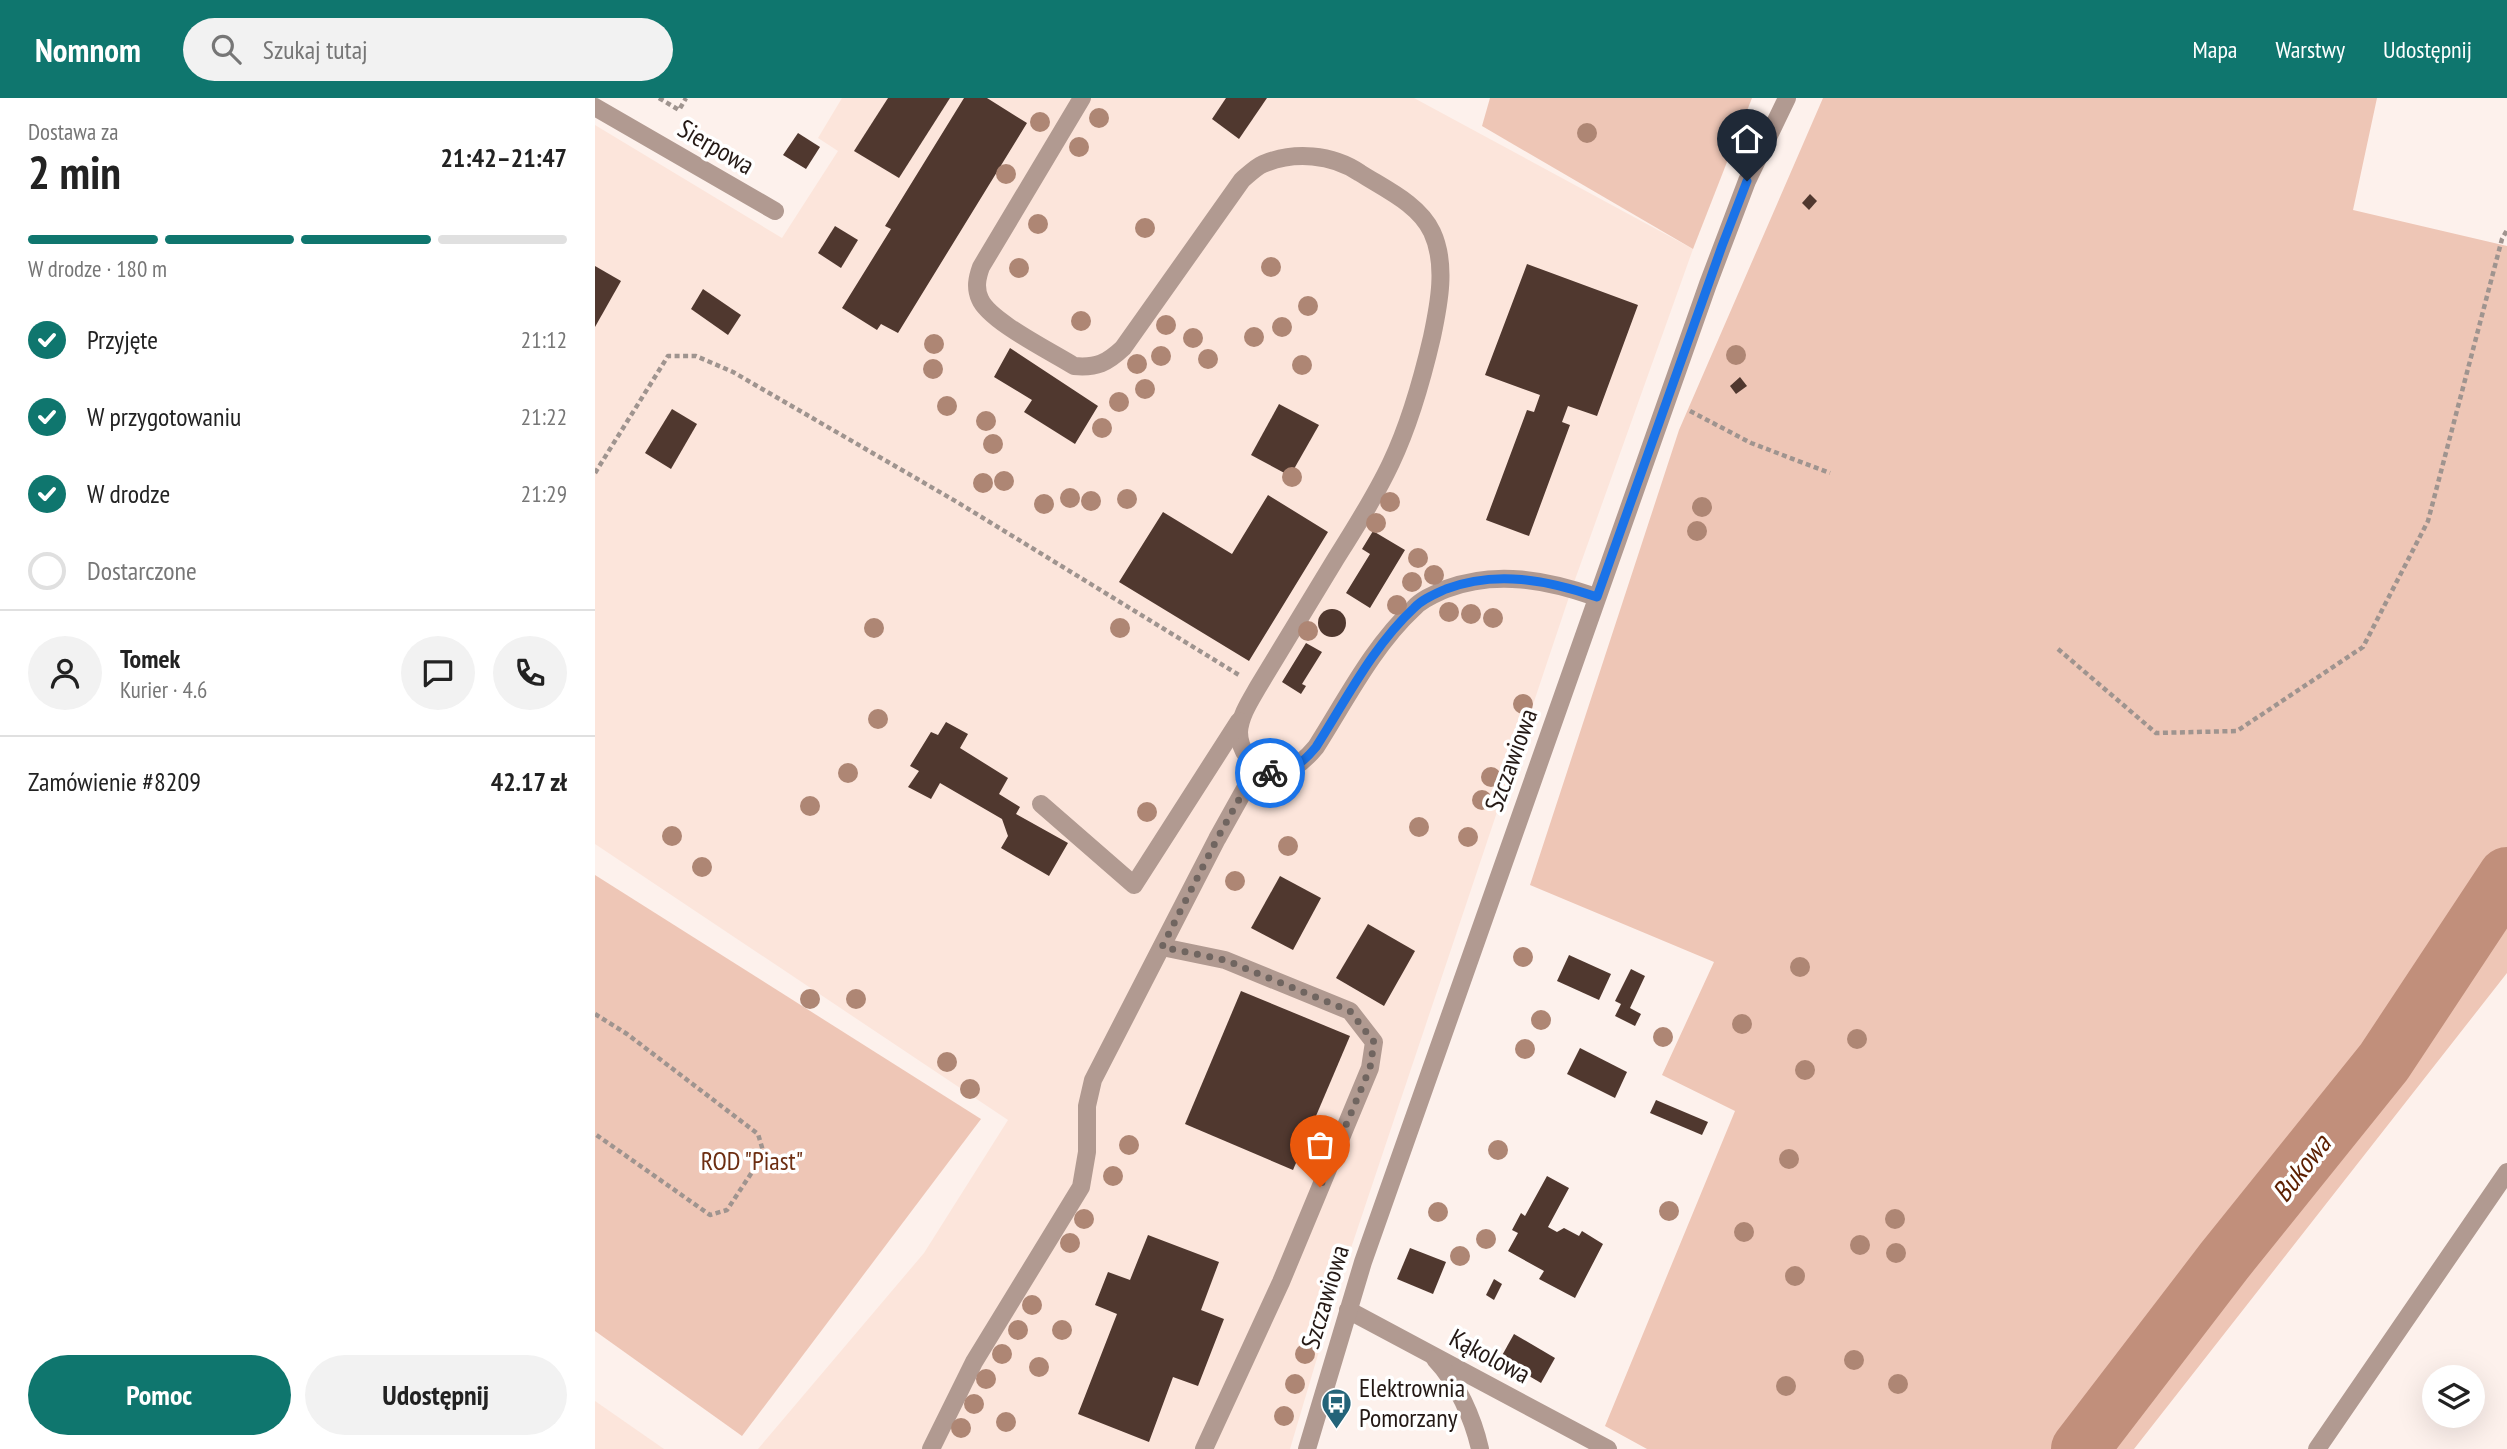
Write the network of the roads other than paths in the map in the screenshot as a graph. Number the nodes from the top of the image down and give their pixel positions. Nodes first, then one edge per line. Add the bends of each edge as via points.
1 (1082, 98) edge
2 (1787, 98) edge
3 (595, 107) edge
4 (775, 211) dead end
5 (1597, 597) junction
6 (1241, 718) junction
7 (1256, 769) junction
8 (1041, 804) dead end
9 (1162, 947) junction
10 (2507, 1172) edge
11 (1348, 1310) junction
12 (1430, 1354) junction
13 (931, 1449) edge
14 (1204, 1449) edge
15 (1307, 1449) edge
16 (1480, 1449) edge
17 (1608, 1449) edge
18 (2317, 1449) edge

1 - 6 street via 976,282 989,314 1074,366 1106,363 1123,348 1242,180 1261,165 1281,158 1306,155 1355,170 1417,210 1437,247 1441,271 1435,324 1404,431 1372,500
2 - 5 street, Szczawiowa via 1729,227
3 - 4 street, Sierpowa
5 - 7 street via 1542,581 1507,578 1467,581 1435,593 1415,606 1378,648 1304,762 1272,774
5 - 11 street, Szczawiowa
6 - 7 street via 1243,751
6 - 8 street via 1134,885
7 - 9 street
9 - 13 street via 1093,1080 1081,1187 974,1362
9 - 14 street via 1225,960 1350,1011 1374,1042 1370,1068
10 - 18 street
11 - 12 street, Kąkolowa
11 - 15 street, Szczawiowa
12 - 16 street via 1456,1390
12 - 17 street, Kąkolowa

